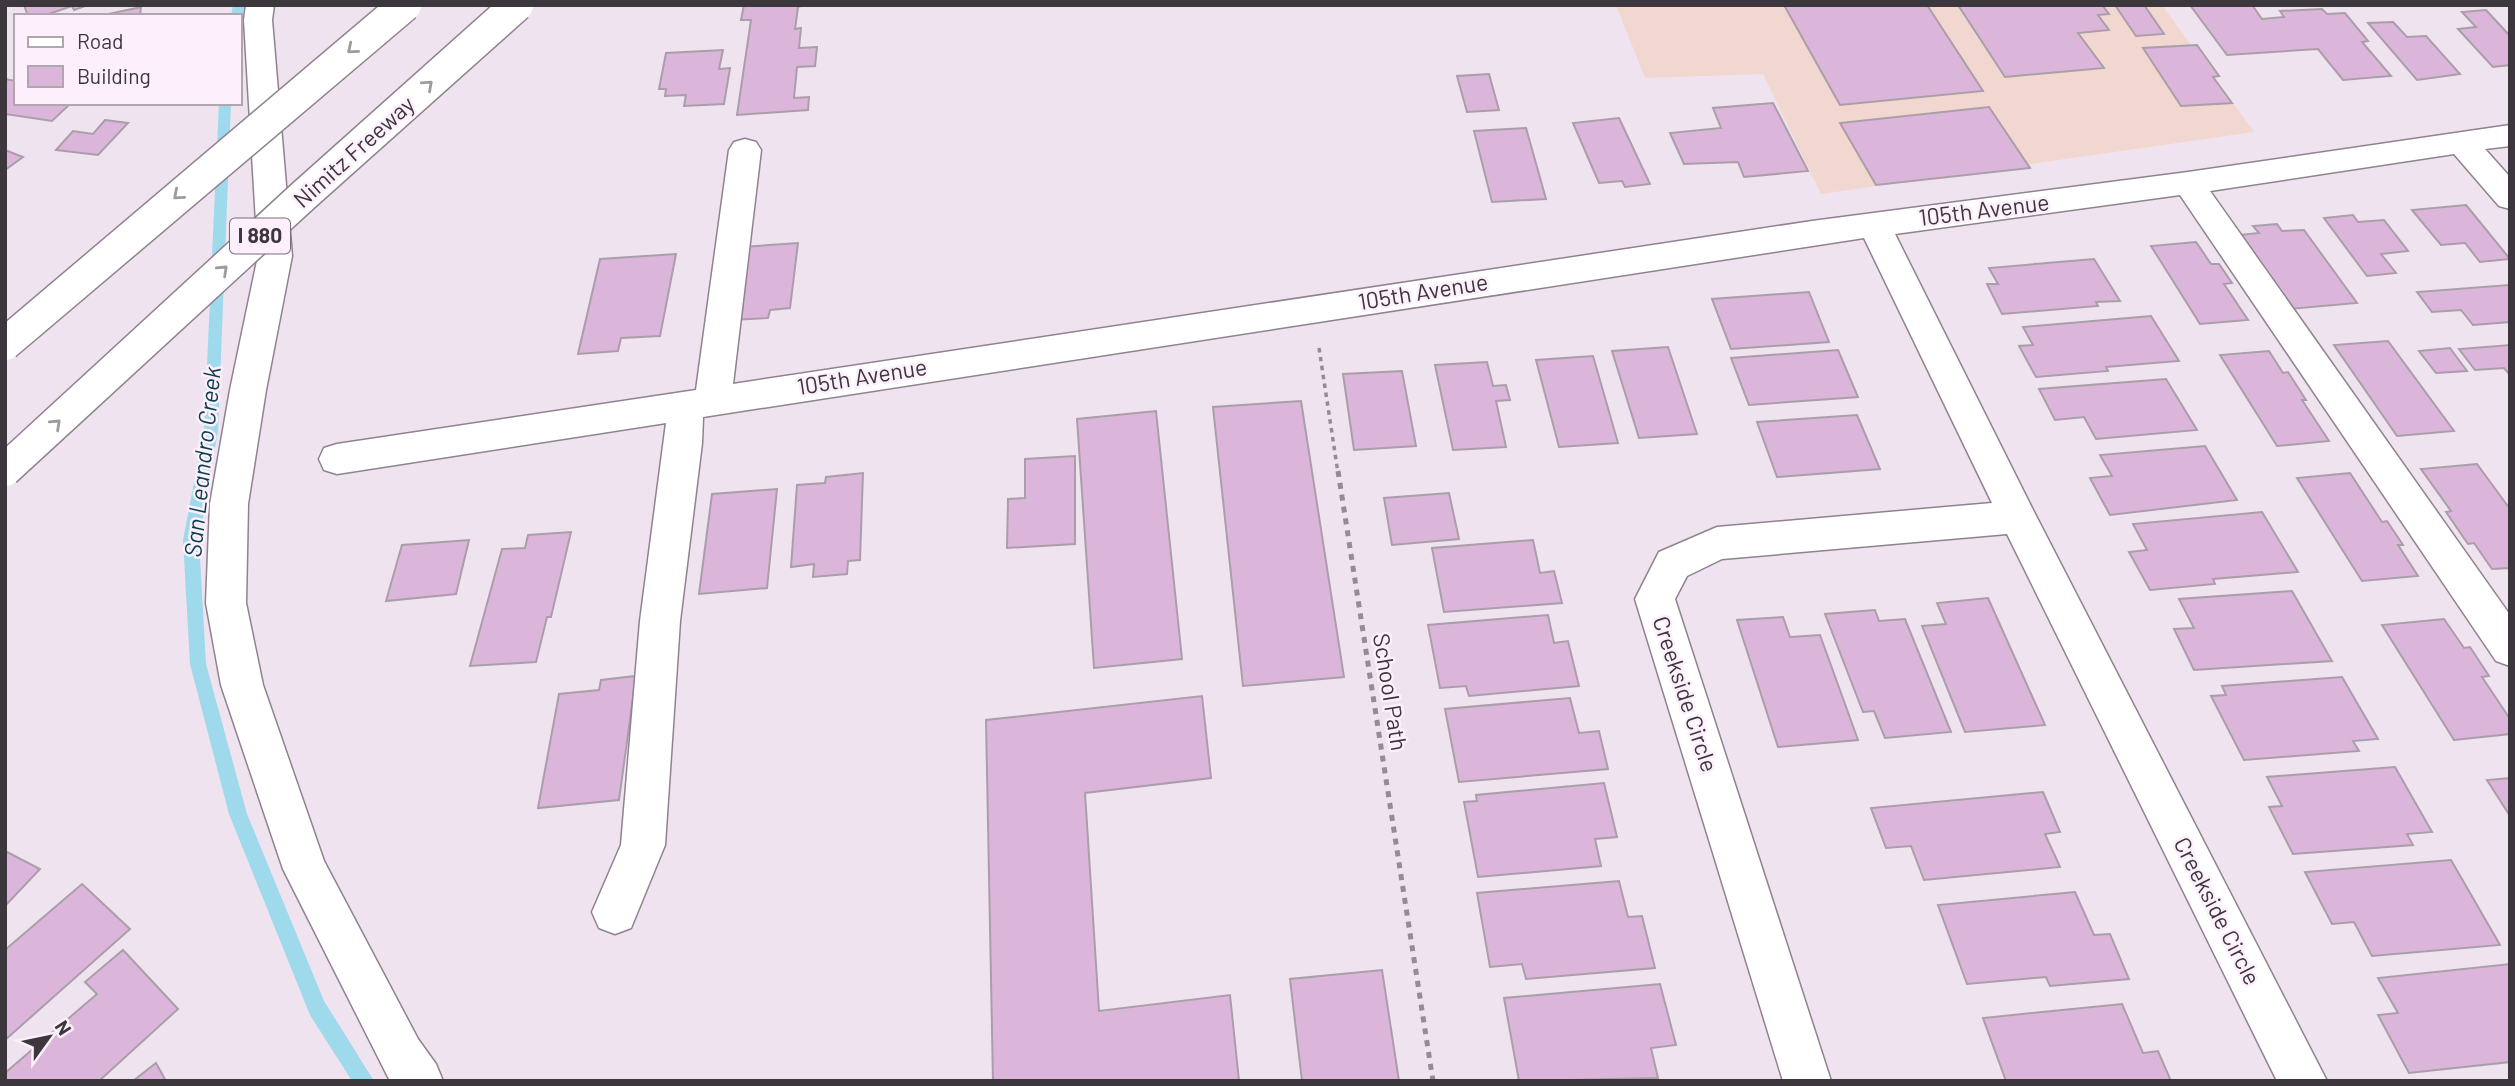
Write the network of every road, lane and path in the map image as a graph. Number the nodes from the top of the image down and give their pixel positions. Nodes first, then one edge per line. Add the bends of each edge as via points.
1 (260, 5) edge
2 (405, 5) edge
3 (517, 5) edge
4 (2510, 135) edge
5 (2462, 142) junction
6 (745, 150) dead end
7 (2188, 183) junction
8 (2510, 198) edge
9 (1874, 224) junction
10 (1312, 308) junction
11 (5, 344) edge
12 (699, 402) junction
13 (337, 459) dead end
14 (5, 470) edge
15 (2018, 517) junction
16 (2510, 648) edge
17 (615, 912) dead end
18 (419, 1081) edge
19 (1433, 1081) edge
20 (1807, 1081) edge
21 (2302, 1081) edge

1 - 18 main road via 275,256 229,504 226,603 242,685 305,869 401,1056
2 -> 11 main road, bridge
14 -> 3 main road, Nimitz Freeway / I 880, bridge
4 - 5 main road, 105th Avenue
5 - 7 main road, 105th Avenue
5 - 8 main road
6 - 12 main road
7 - 9 main road, 105th Avenue
7 - 16 main road
9 - 10 main road, 105th Avenue
9 - 15 main road, Creekside Circle
10 - 12 main road, 105th Avenue
10 - 19 path, School Path
12 - 13 main road, 105th Avenue
12 - 17 main road via 684,443 660,621 643,845
15 - 20 main road, Creekside Circle via 1717,543 1673,564 1655,598
15 - 21 main road, Creekside Circle

